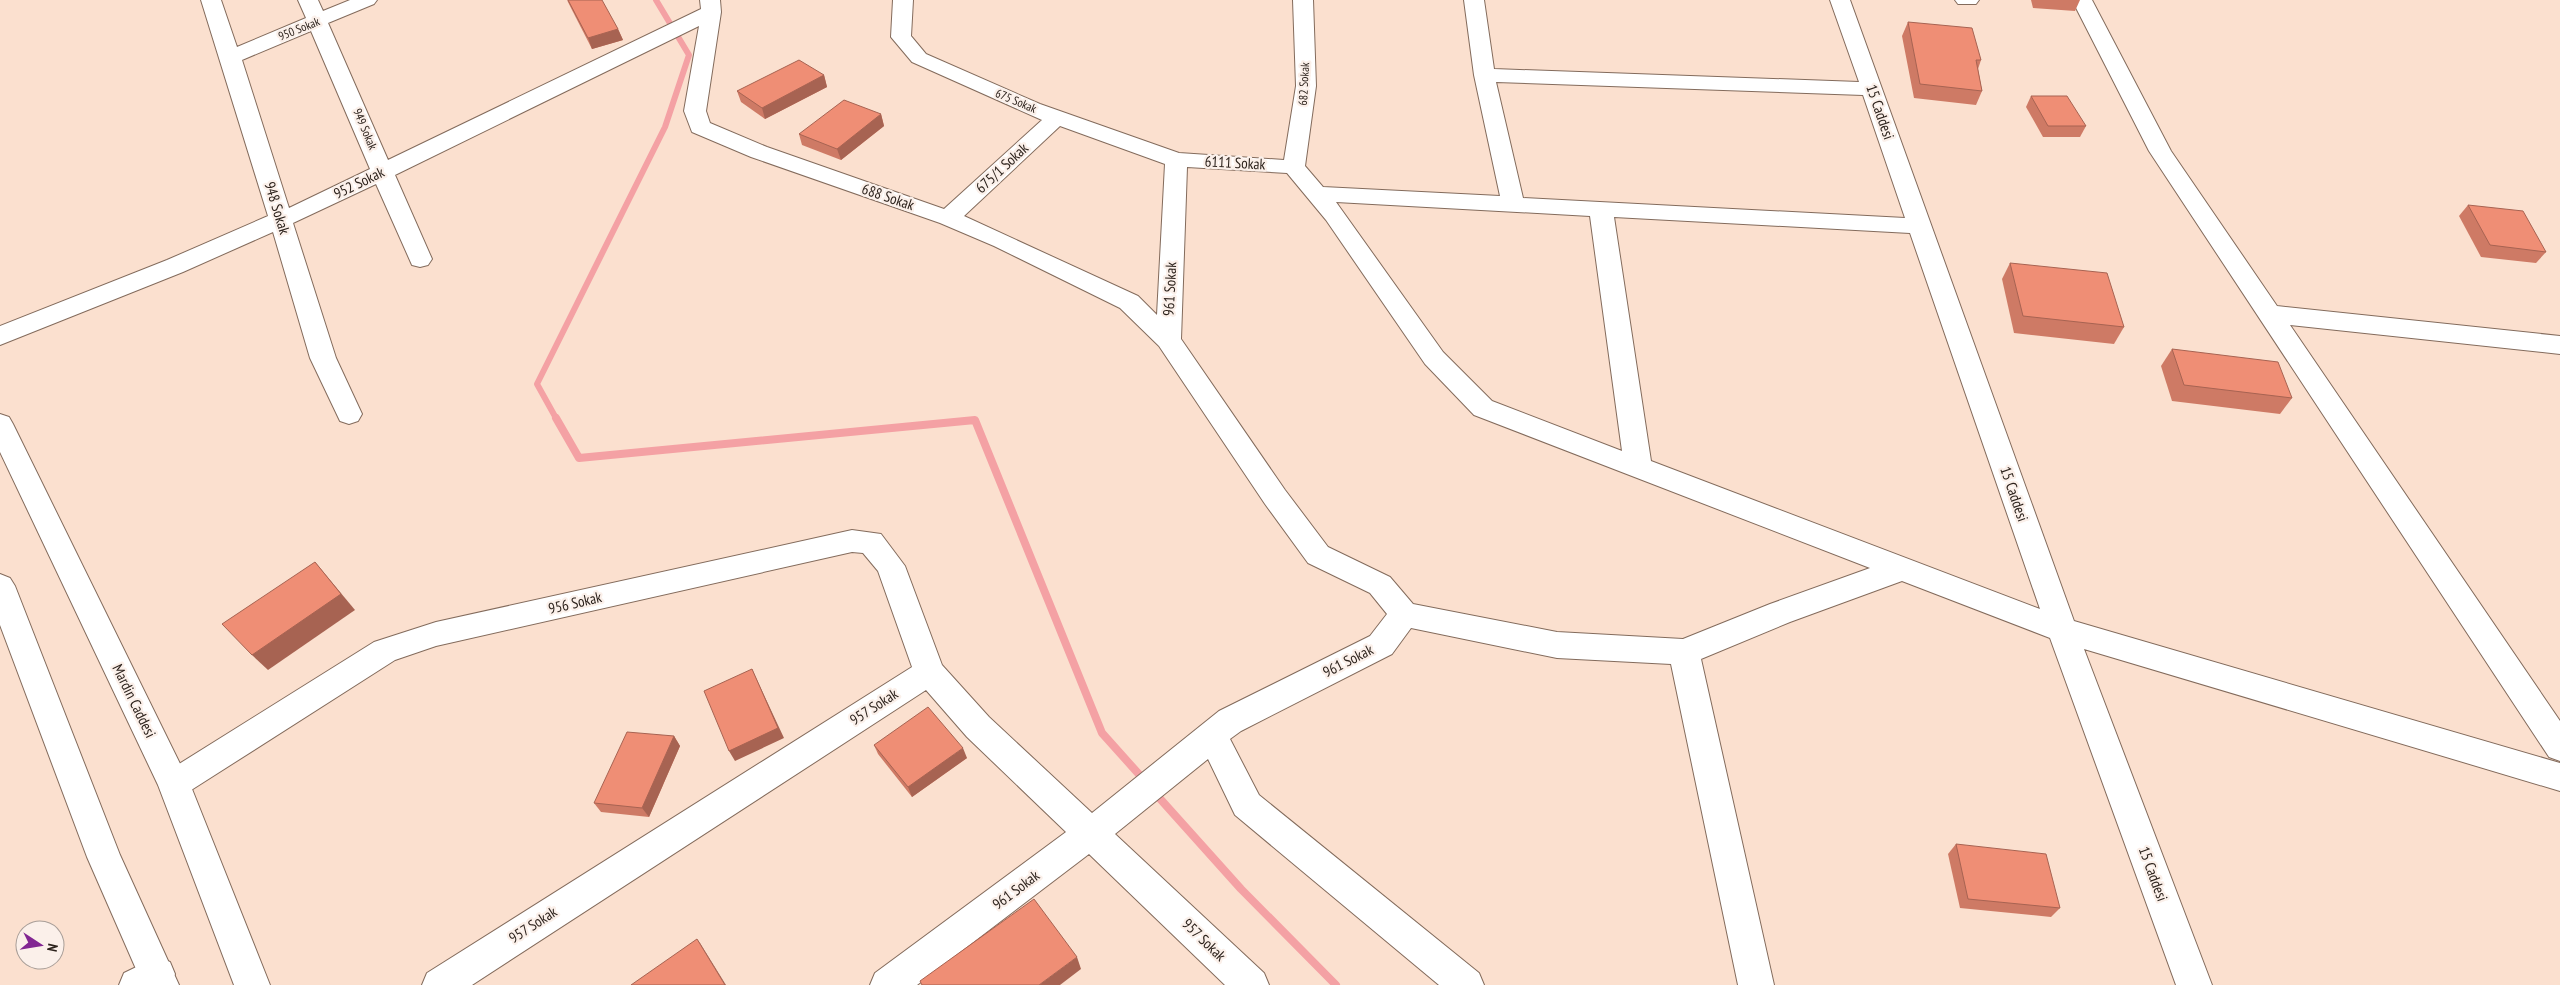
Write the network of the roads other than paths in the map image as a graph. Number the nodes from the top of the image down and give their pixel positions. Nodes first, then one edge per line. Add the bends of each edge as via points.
1 (211, 0) edge
2 (308, 0) edge
3 (367, 0) edge
4 (903, 0) edge
5 (1303, 0) edge
6 (1474, 0) edge
7 (1840, 0) edge
8 (2082, 0) edge
9 (711, 6) edge
10 (318, 21) junction
11 (231, 57) junction
12 (1484, 75) junction
13 (1872, 89) junction
14 (1056, 118) junction
15 (1176, 160) junction
16 (1294, 166) junction
17 (383, 171) junction
18 (1317, 194) junction
19 (1513, 204) junction
20 (1600, 209) junction
21 (948, 218) junction
22 (280, 219) junction
23 (1920, 226) junction
24 (420, 259) dead end
25 (2269, 314) junction
26 (0, 336) edge
27 (1168, 340) junction
28 (2560, 345) edge
29 (349, 414) dead end
30 (0, 424) edge
31 (1638, 467) junction
32 (1901, 569) junction
33 (0, 586) edge
34 (1404, 614) junction
35 (2062, 630) junction
36 (1684, 652) junction
37 (929, 672) junction
38 (1203, 742) junction
39 (2560, 747) edge
40 (2560, 777) edge
41 (174, 784) junction
42 (1092, 833) junction
43 (152, 981) edge
44 (252, 985) edge
45 (440, 985) edge
46 (888, 985) edge
47 (1251, 985) edge
48 (1466, 985) edge
49 (1756, 985) edge
50 (2194, 985) edge

1 - 11 main road, 948 Sokak
2 - 10 main road, 949 Sokak
3 - 10 main road, 950 Sokak
4 - 14 main road, 675 Sokak via 901,37 919,58
5 - 16 main road, 682 Sokak via 1306,86
6 - 12 main road
7 - 13 main road, 15 Caddesi
8 - 25 main road via 2160,151
9 - 17 main road, 952 Sokak via 686,24
9 - 21 main road, 688 Sokak via 695,111 700,127 759,152
10 - 11 main road, 950 Sokak
10 - 17 main road, 949 Sokak
11 - 22 main road, 948 Sokak
12 - 13 main road
12 - 19 main road
13 - 23 main road, 15 Caddesi
14 - 15 main road, 675 Sokak
14 - 21 main road, 675/1 Sokak
15 - 16 main road, 6111 Sokak
15 - 27 main road, 961 Sokak
16 - 18 main road
17 - 22 main road, 952 Sokak
17 - 24 main road, 949 Sokak
18 - 19 main road
18 - 31 main road via 1434,358 1483,408
19 - 20 main road
20 - 23 main road
20 - 31 main road
21 - 27 main road, 688 Sokak via 1130,302
22 - 26 main road, 952 Sokak via 175,266
22 - 29 main road, 948 Sokak via 323,358
23 - 35 main road, 15 Caddesi
25 - 28 main road
25 - 39 main road
27 - 34 main road via 1318,555 1380,585
30 - 41 main road, Mardin Caddesi
31 - 32 main road
32 - 35 main road
32 - 36 main road
33 - 43 main road
34 - 36 main road via 1557,645
34 - 38 main road, 961 Sokak via 1380,645 1230,721
35 - 40 main road
35 - 50 main road, 15 Caddesi
36 - 49 main road
37 - 41 main road, 956 Sokak via 891,566 871,542 852,541 436,634 385,651
37 - 42 main road, 957 Sokak via 978,727
37 - 45 main road, 957 Sokak
38 - 42 main road, 961 Sokak
38 - 48 main road via 1246,805
41 - 44 main road, Mardin Caddesi
42 - 46 main road, 961 Sokak
42 - 47 main road, 957 Sokak

